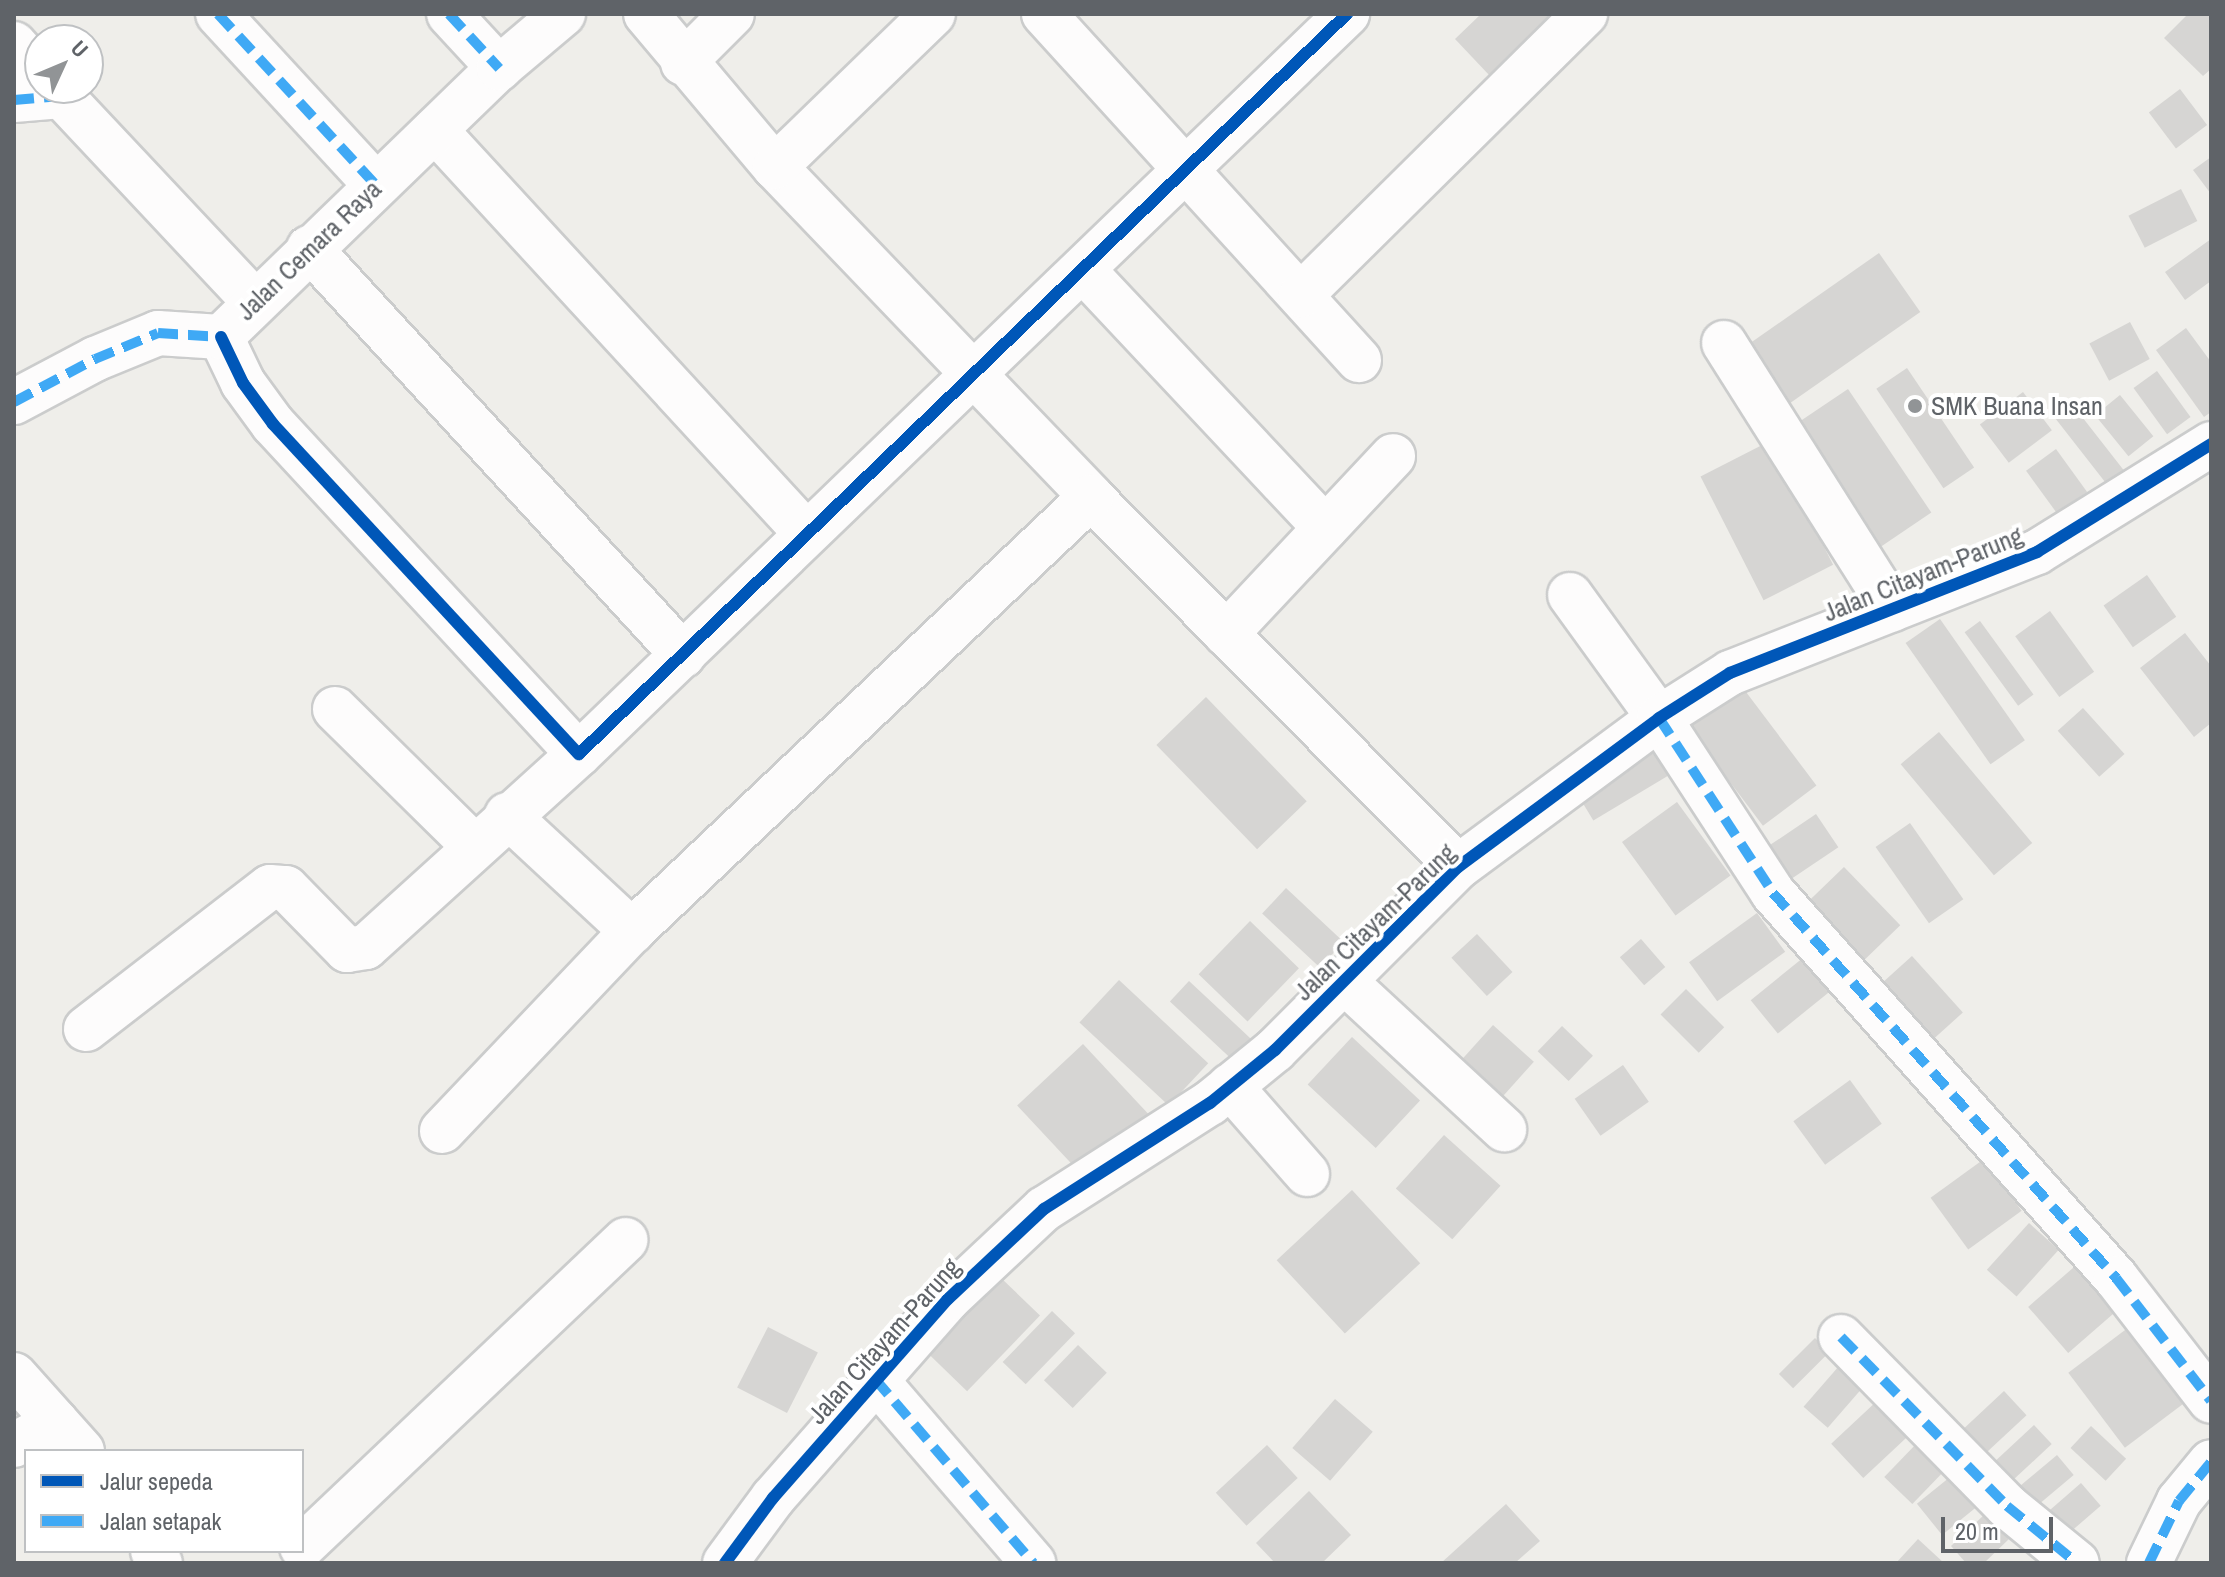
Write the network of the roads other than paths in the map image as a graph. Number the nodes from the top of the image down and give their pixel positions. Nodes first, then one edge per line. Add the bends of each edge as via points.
1 (218, 14) edge
2 (449, 14) edge
3 (563, 14) edge
4 (646, 14) edge
5 (732, 14) edge
6 (933, 14) edge
7 (1044, 14) edge
8 (1347, 14) edge
9 (1585, 14) edge
10 (683, 63) junction
11 (499, 68) junction
12 (69, 104) edge
13 (435, 130) junction
14 (775, 167) junction
15 (1187, 170) junction
16 (376, 185) junction
17 (309, 248) junction
18 (1083, 270) junction
19 (1301, 295) junction
20 (254, 301) junction
21 (221, 337) junction
22 (1724, 343) dead end
23 (1359, 360) dead end
24 (972, 374) junction
25 (14, 402) edge
26 (2211, 444) edge
27 (1393, 456) dead end
28 (1091, 497) junction
29 (1325, 528) junction
30 (806, 533) junction
31 (1570, 595) dead end
32 (1192, 599) junction
33 (1892, 609) junction
34 (1226, 634) junction
35 (683, 655) junction
36 (335, 709) dead end
37 (1659, 718) junction
38 (579, 754) junction
39 (507, 815) junction
40 (474, 846) junction
41 (1448, 876) junction
42 (632, 931) junction
43 (1345, 982) junction
44 (86, 1029) dead end
45 (1230, 1086) junction
46 (1504, 1129) dead end
47 (442, 1131) dead end
48 (1307, 1174) dead end
49 (625, 1240) dead end
50 (1841, 1337) dead end
51 (14, 1375) edge
52 (875, 1379) junction
53 (2211, 1401) edge
54 (69, 1436) edge
55 (14, 1445) edge
56 (2211, 1462) edge
57 (304, 1545) edge
58 (725, 1563) edge
59 (1033, 1563) edge
60 (2077, 1563) edge
61 (2149, 1563) edge

1 - 16 street
2 - 11 street
3 - 11 street, Jalan Cemara Raya
4 - 10 street
5 - 10 street
6 - 14 street
7 - 15 street
8 - 15 street
9 - 19 street
10 - 14 street
11 - 13 street, Jalan Cemara Raya
12 - 20 street
13 - 16 street, Jalan Cemara Raya
13 - 30 street
14 - 24 street
15 - 18 street
15 - 19 street
16 - 17 street, Jalan Cemara Raya
17 - 20 street, Jalan Cemara Raya
17 - 35 street
18 - 24 street
18 - 29 street
19 - 23 street
20 - 21 street, Jalan Cemara Raya
21 - 25 street, Jalan Cemara Raya via 158,333
21 - 38 street via 243,383 273,424
22 - 33 street
24 - 28 street
24 - 30 street
26 - 33 street, Jalan Citayam-Parung via 2037,552
27 - 29 street
28 - 32 street
28 - 42 street
29 - 34 street
30 - 35 street
31 - 37 street
32 - 34 street
32 - 41 street via 1195,636
33 - 37 street, Jalan Citayam-Parung via 1730,673
34 - 41 street
35 - 38 street
36 - 40 street
37 - 41 street, Jalan Citayam-Parung
37 - 53 street via 1773,893 2116,1278
38 - 39 street
39 - 40 street
39 - 42 street
40 - 44 street via 366,947 347,950 286,888 255,894
41 - 43 street, Jalan Citayam-Parung via 1378,942
42 - 47 street
43 - 45 street, Jalan Citayam-Parung
43 - 46 street
45 - 48 street
45 - 52 street, Jalan Citayam-Parung via 1044,1209 948,1299
49 - 57 street
50 - 60 street via 2007,1506
51 - 54 street
52 - 58 street, Jalan Citayam-Parung
52 - 59 street
54 - 55 street
56 - 61 street via 2179,1501

